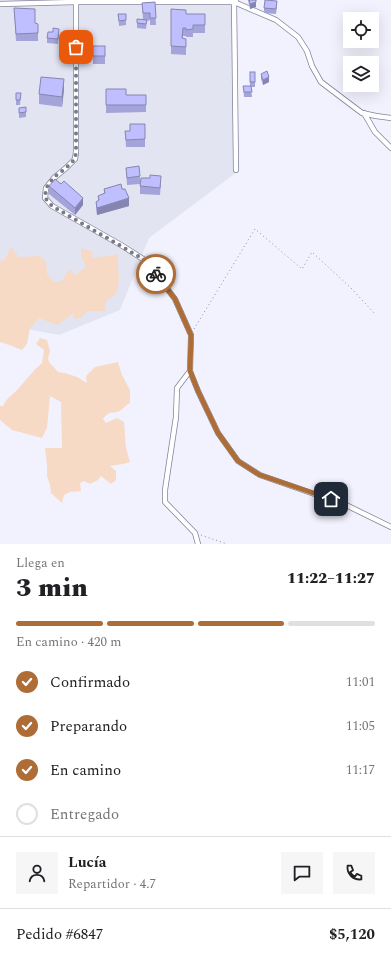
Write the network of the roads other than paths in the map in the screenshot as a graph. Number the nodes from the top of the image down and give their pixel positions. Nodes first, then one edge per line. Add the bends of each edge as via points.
1 (76, 1) edge
2 (234, 1) edge
3 (0, 4) edge
4 (364, 113) junction
5 (391, 118) edge
6 (391, 148) edge
7 (236, 170) dead end
8 (190, 371) junction
9 (391, 527) edge
10 (198, 544) edge

1 - 2 street
1 - 3 street
1 - 8 street via 75,159 54,177 46,188 45,198 52,206 143,259 159,278 175,299 191,335
2 - 4 street via 276,20 298,36 322,82
2 - 7 street
4 - 5 street
4 - 6 street via 375,132
8 - 9 street via 218,433 238,461 260,475 346,505
8 - 10 street via 177,388 176,417 165,502 194,533

